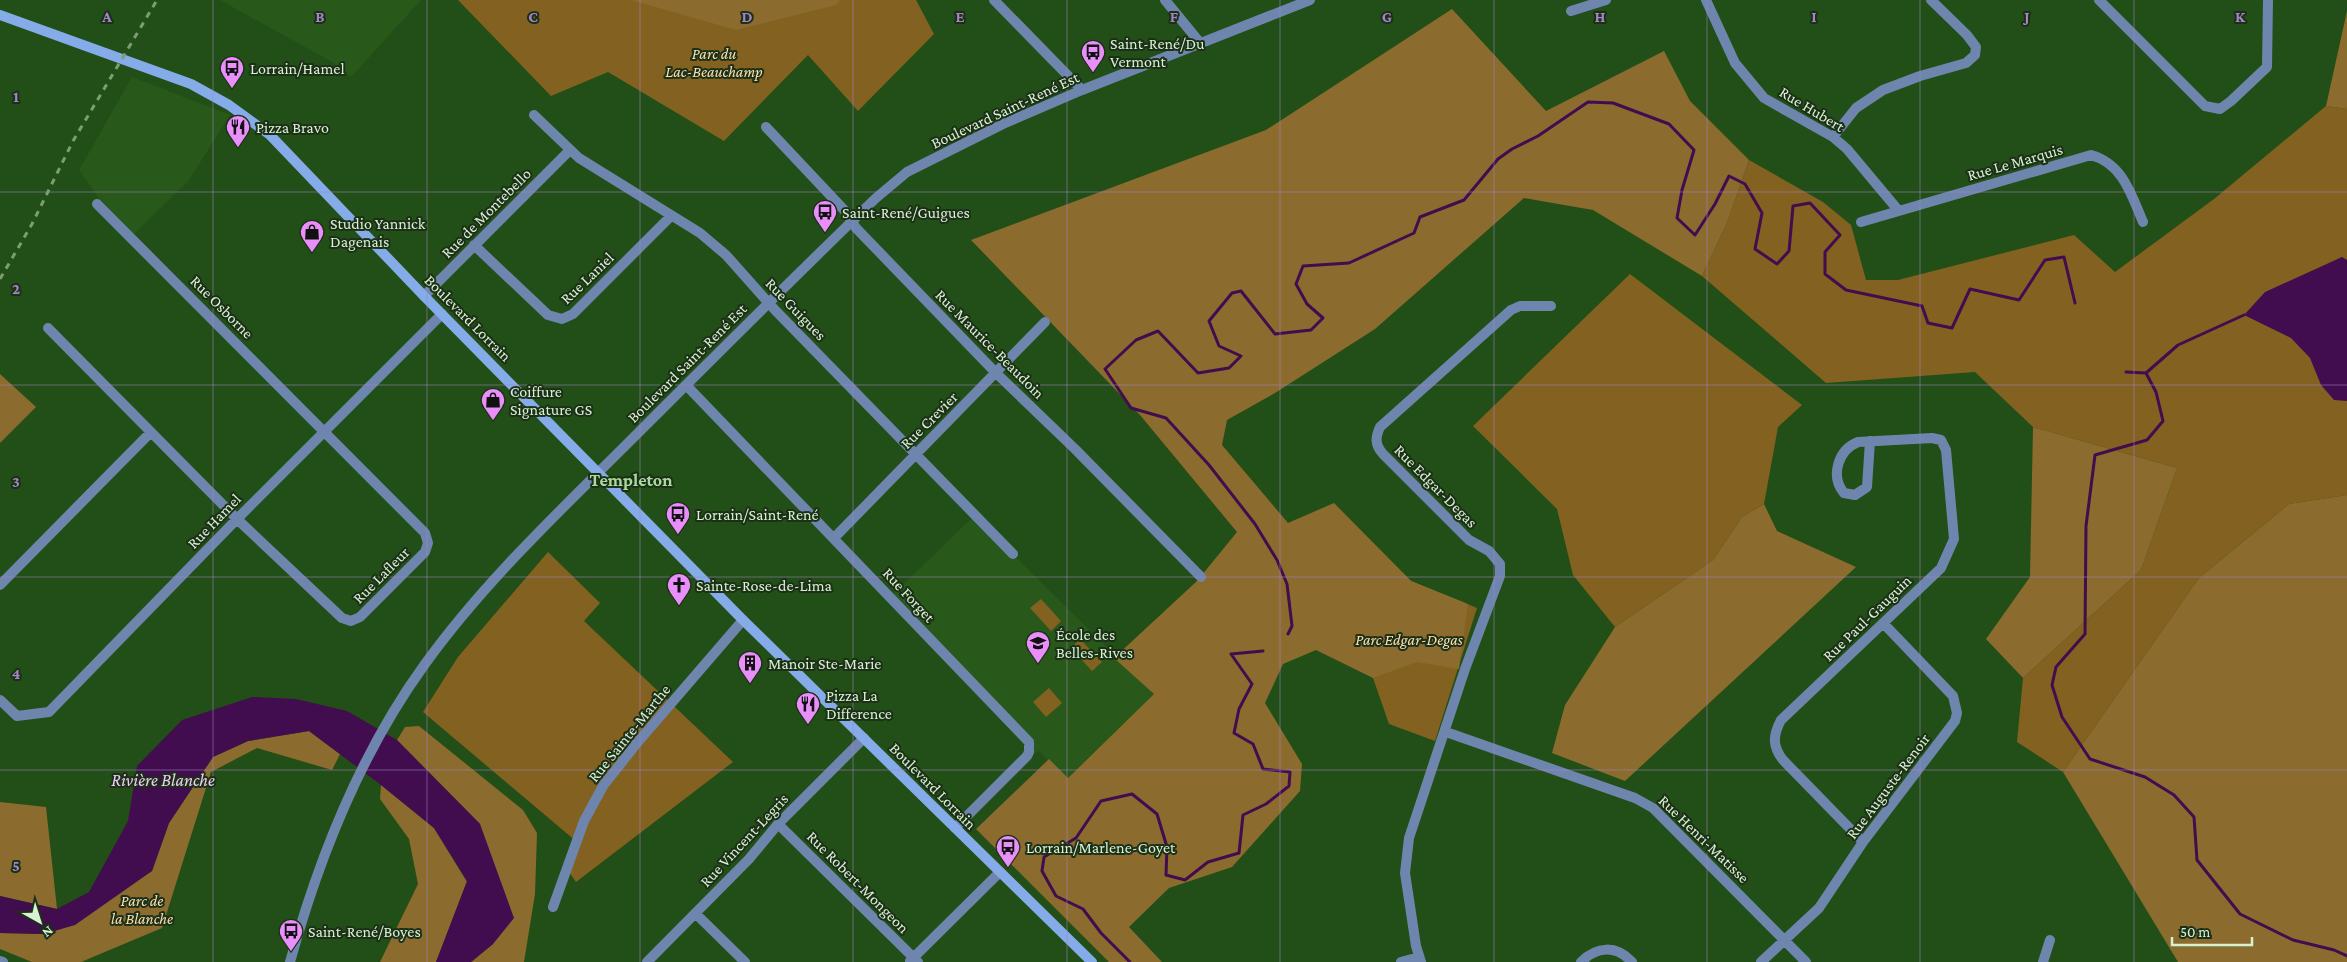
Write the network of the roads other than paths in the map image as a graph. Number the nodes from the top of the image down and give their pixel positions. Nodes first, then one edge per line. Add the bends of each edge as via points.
1 (994, 0) edge
2 (1165, 0) edge
3 (1310, 0) edge
4 (1606, 0) edge
5 (1706, 0) edge
6 (1931, 0) edge
7 (2099, 0) edge
8 (2268, 0) edge
9 (1571, 11) dead end
10 (0, 15) edge
11 (1201, 44) junction
12 (1082, 90) junction
13 (534, 115) dead end
14 (766, 128) dead end
15 (1832, 137) junction
16 (569, 151) junction
17 (97, 204) dead end
18 (1898, 210) junction
19 (671, 216) junction
20 (852, 221) junction
21 (1861, 222) dead end
22 (2143, 222) dead end
23 (474, 245) junction
24 (424, 296) junction
25 (768, 303) junction
26 (1550, 306) dead end
27 (442, 314) junction
28 (1046, 322) dead end
29 (48, 328) dead end
30 (996, 373) junction
31 (686, 385) junction
32 (325, 431) junction
33 (151, 432) junction
34 (1870, 441) junction
35 (916, 455) junction
36 (599, 472) junction
37 (237, 519) junction
38 (834, 538) junction
39 (1013, 554) dead end
40 (1201, 576) dead end
41 (0, 585) edge
42 (743, 620) junction
43 (1884, 624) junction
44 (0, 700) edge
45 (1446, 732) junction
46 (864, 738) junction
47 (778, 824) junction
48 (955, 828) junction
49 (1863, 842) junction
50 (1000, 872) junction
51 (553, 907) dead end
52 (696, 914) junction
53 (1784, 940) junction
54 (2050, 940) dead end
55 (1420, 959) edge
56 (913, 961) edge
57 (290, 962) edge
58 (647, 962) edge
59 (745, 962) edge
60 (1092, 962) edge
61 (1401, 962) edge
62 (1581, 962) edge
63 (1632, 962) edge
64 (1761, 962) edge
65 (1806, 962) edge
66 (2042, 962) edge

1 - 12 street
2 - 11 street
3 - 11 street, Boulevard Saint-René Est
4 - 9 street
5 - 15 street, Rue Hubert via 1735,63 1764,98
6 - 15 street via 1967,35 1976,47 1976,55 1966,63 1883,90 1856,108
7 - 8 street via 2205,106 2220,109 2267,67
10 - 24 main road, Boulevard Lorrain via 191,84 229,105 288,151
11 - 12 street, Boulevard Saint-René Est
12 - 20 street, Boulevard Saint-René Est via 1003,124 920,166 896,180
13 - 16 street, Rue Guigues
14 - 20 street, Rue Maurice-Beaudoin
15 - 18 street, Rue Hubert via 1847,149
16 - 19 street, Rue Guigues
16 - 23 street, Rue de Montebello
17 - 32 street, Rue Osborne
18 - 21 street, Rue Le Marquis
18 - 22 street, Rue Le Marquis via 2091,155 2116,168
19 - 23 street, Rue Laniel via 573,314 562,319 548,315
19 - 25 street, Rue Guigues via 717,246
20 - 25 street, Boulevard Saint-René Est
20 - 30 street, Rue Maurice-Beaudoin
23 - 24 street, Rue de Montebello
24 - 27 main road, Boulevard Lorrain
25 - 31 street, Boulevard Saint-René Est
25 - 35 street, Rue Guigues
26 - 45 street, Rue Edgar-Degas via 1520,306 1511,310 1377,433 1376,442 1382,454 1469,540 1489,551 1500,564 1500,576
27 - 32 street, Rue Hamel
27 - 36 main road, Boulevard Lorrain
28 - 30 street, Rue Crevier
29 - 33 street
30 - 35 street, Rue Crevier
30 - 40 street, Rue Maurice-Beaudoin
31 - 36 street, Boulevard Saint-René Est
31 - 38 street, Rue Forget
32 - 37 street, Rue Hamel
32 - 37 street, Rue Lafleur via 425,533 428,543 425,552 360,617 351,621 342,618
33 - 37 street
33 - 41 street
34 - 34 street, Rue Paul-Gauguin via 1858,442 1844,449 1836,478 1844,493 1855,495 1867,487
34 - 43 street, Rue Paul-Gauguin via 1941,440 1946,450 1954,539 1941,568
35 - 38 street, Rue Crevier
35 - 39 street, Rue Guigues
36 - 42 main road, Boulevard Lorrain
36 - 57 street, Boulevard Saint-René Est via 485,589 425,663 384,727 328,844
37 - 44 street, Rue Hamel via 49,712 17,716
38 - 48 street, Rue Forget via 1029,742 1027,756
42 - 46 main road, Boulevard Lorrain
42 - 51 street, Rue Sainte-Marthe via 603,786 584,821
43 - 49 street, Rue Auguste-Renoir via 1953,696 1957,713 1948,732
43 - 49 street, Rue Paul-Gauguin via 1781,720 1774,738 1777,752 1783,760
45 - 53 street, Rue Henri-Matisse via 1635,798 1653,808
45 - 55 street, Rue Edgar-Degas via 1409,838 1405,873
46 - 47 street, Rue Vincent-Legris
46 - 48 main road, Boulevard Lorrain
47 - 52 street, Rue Vincent-Legris
47 - 56 street, Rue Robert-Mongeon
48 - 50 main road, Boulevard Lorrain
49 - 53 street, Rue Auguste-Renoir via 1819,908
50 - 56 street
50 - 60 main road, Boulevard Lorrain
52 - 58 street, Rue Vincent-Legris
52 - 59 street
53 - 64 street, Rue Auguste-Renoir
53 - 65 street, Rue Henri-Matisse
54 - 66 street
55 - 61 street
62 - 63 street via 1589,954 1606,949 1620,952

